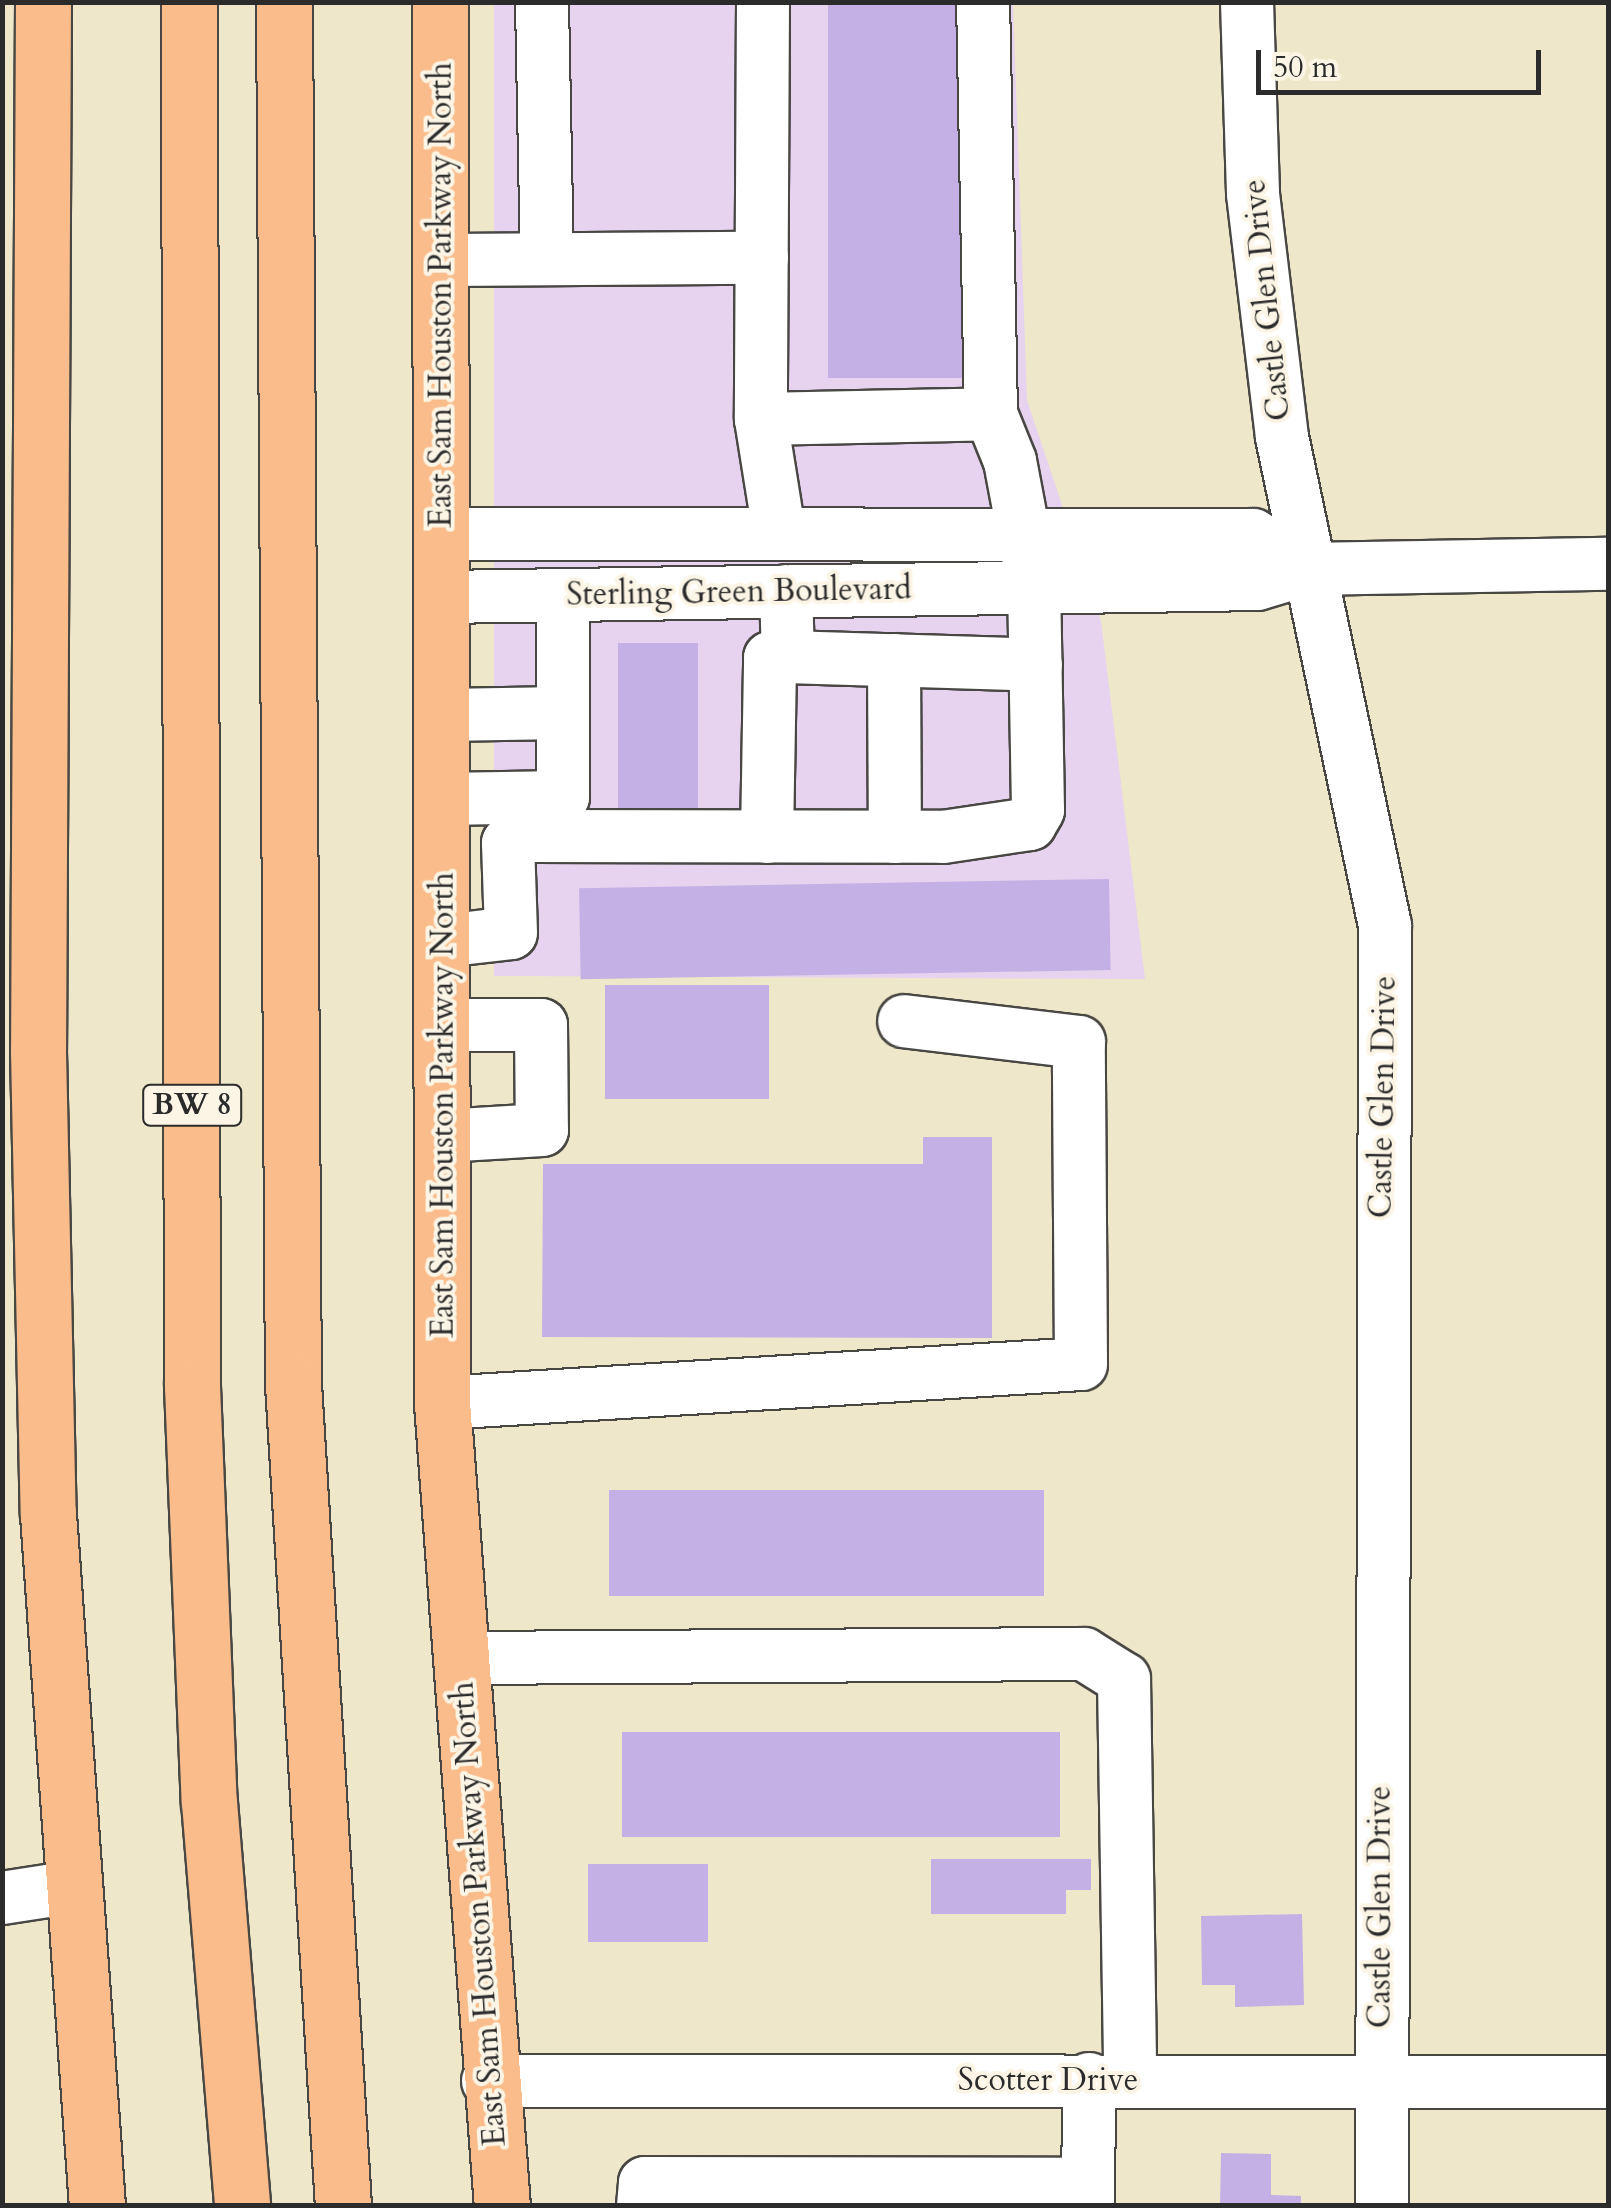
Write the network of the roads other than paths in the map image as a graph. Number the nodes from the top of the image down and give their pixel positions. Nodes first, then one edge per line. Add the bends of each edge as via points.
1 (43, 2) edge
2 (190, 2) edge
3 (284, 2) edge
4 (440, 2) edge
5 (542, 2) edge
6 (763, 2) edge
7 (983, 2) edge
8 (1247, 2) edge
9 (762, 258) junction
10 (440, 260) junction
11 (547, 260) junction
12 (991, 414) junction
13 (762, 420) junction
14 (779, 531) junction
15 (1027, 531) junction
16 (442, 534) junction
17 (1608, 564) edge
18 (1307, 569) junction
19 (1034, 588) junction
20 (786, 591) junction
21 (563, 594) junction
22 (443, 596) junction
23 (788, 656) junction
24 (894, 660) junction
25 (1036, 665) junction
26 (564, 713) junction
27 (443, 716) junction
28 (443, 799) junction
29 (767, 837) junction
30 (895, 837) junction
31 (443, 941) junction
32 (904, 1021) dead end
33 (443, 1025) junction
34 (443, 1136) junction
35 (442, 1404) junction
36 (460, 1658) junction
37 (72, 1887) junction
38 (2, 1898) edge
39 (1110, 2080) junction
40 (488, 2081) junction
41 (1608, 2082) edge
42 (1380, 2083) junction
43 (1088, 2195) edge
44 (97, 2206) edge
45 (242, 2206) edge
46 (343, 2206) edge
47 (502, 2206) edge
48 (643, 2206) edge
49 (1382, 2206) edge

1 - 37 main road via 39,1070 48,1514
2 - 45 main road, BW 8 via 192,1386 209,1802
3 - 46 main road via 293,1384
4 - 10 main road, East Sam Houston Parkway North
5 - 11 street
6 - 9 street
7 - 12 street
8 - 18 street, Castle Glen Drive via 1253,194
9 - 11 street
9 - 13 street
10 - 11 street
10 - 16 main road, East Sam Houston Parkway North
12 - 13 street
12 - 15 street
13 - 14 street
14 - 15 street, Sterling Green Boulevard
14 - 16 street, Sterling Green Boulevard
15 - 18 street, Sterling Green Boulevard via 1253,535
15 - 19 street
16 - 22 main road, East Sam Houston Parkway North
17 - 18 street, Sterling Green Boulevard
18 - 19 street, Sterling Green Boulevard via 1257,584
18 - 42 street, Castle Glen Drive via 1347,714 1385,925
19 - 20 street, Sterling Green Boulevard
19 - 25 street
20 - 21 street, Sterling Green Boulevard
20 - 23 street
21 - 22 street, Sterling Green Boulevard
21 - 26 street
22 - 27 main road, East Sam Houston Parkway North
23 - 24 street
23 - 29 street via 770,658
24 - 25 street
24 - 30 street
25 - 30 street via 1038,810 1030,824
26 - 27 street
26 - 28 street via 564,797
27 - 28 main road, East Sam Houston Parkway North
28 - 31 main road, East Sam Houston Parkway North
29 - 30 street
29 - 31 street via 508,842 511,933
31 - 33 main road, East Sam Houston Parkway North
32 - 35 street via 1079,1042 1081,1364
33 - 34 main road, East Sam Houston Parkway North
33 - 34 street via 542,1025 542,1130
34 - 35 main road, East Sam Houston Parkway North
35 - 36 main road, East Sam Houston Parkway North
36 - 39 street via 1084,1654 1124,1679
36 - 40 main road, East Sam Houston Parkway North
37 - 38 street
37 - 44 main road
39 - 40 street, Scotter Drive
39 - 42 street, Scotter Drive
39 - 43 street
40 - 47 main road, East Sam Houston Parkway North
41 - 42 street, Scotter Drive
42 - 49 street, Castle Glen Drive
43 - 48 street via 644,2183

